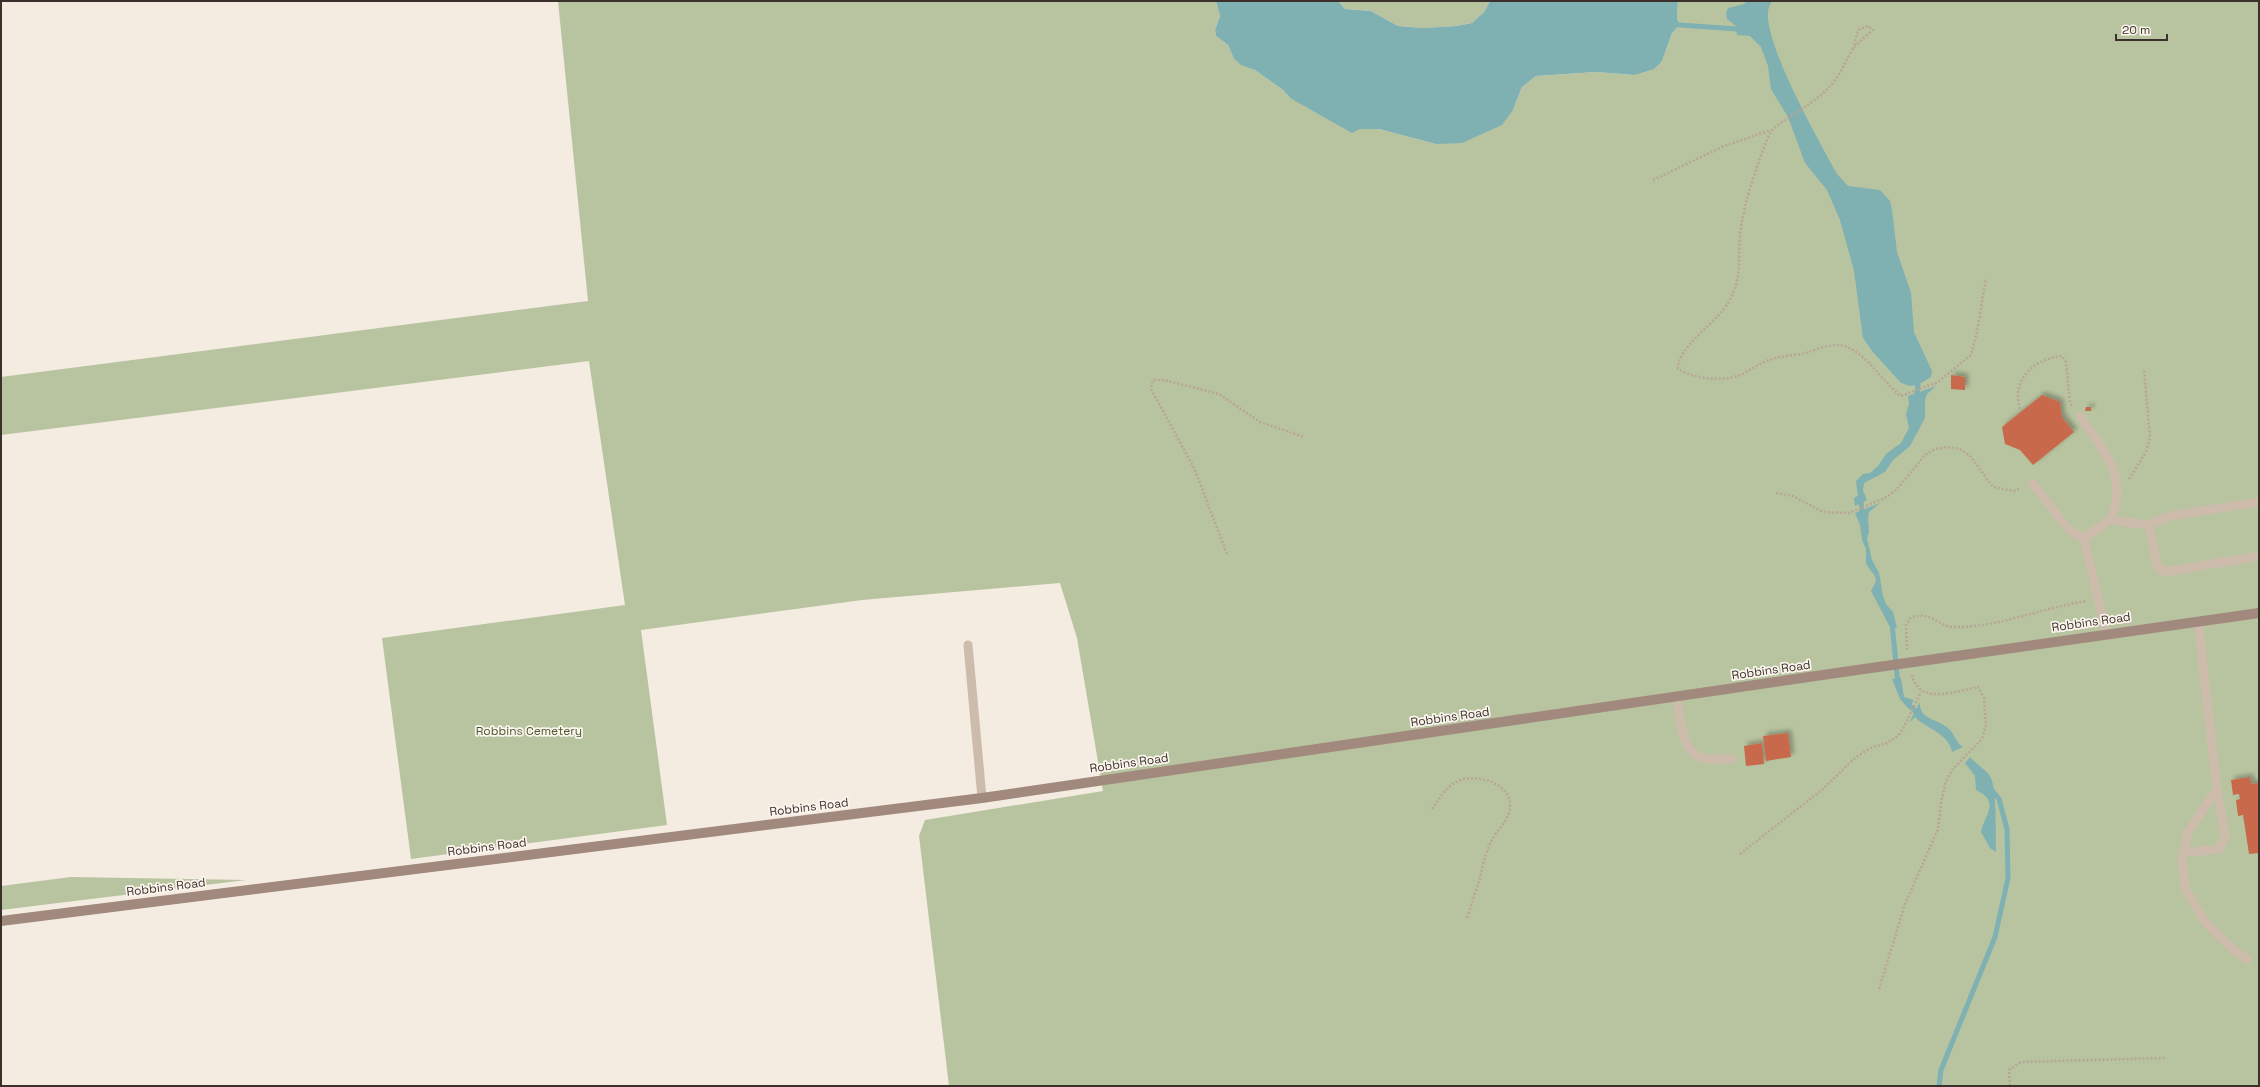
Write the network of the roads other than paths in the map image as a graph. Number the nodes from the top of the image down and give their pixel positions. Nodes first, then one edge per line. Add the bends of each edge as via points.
1 (2080, 416) road end
2 (2033, 484) road end
3 (2259, 502) edge
4 (2110, 520) junction
5 (2149, 525) junction
6 (2084, 538) junction
7 (2259, 556) edge
8 (2259, 613) edge
9 (2198, 621) junction
10 (2106, 633) junction
11 (968, 645) dead end
12 (1677, 697) junction
13 (1731, 758) dead end
14 (2217, 789) junction
15 (982, 798) junction
16 (2183, 853) junction
17 (1, 921) edge
18 (2247, 959) dead end

1 - 4 lane via 2115,472 2116,507
2 - 6 lane via 2069,530
3 - 5 lane via 2170,516
4 - 5 lane
4 - 6 lane
5 - 7 lane via 2157,566 2164,572
6 - 10 lane
8 - 9 street, Robbins Road
9 - 10 street, Robbins Road
9 - 14 lane
10 - 12 street, Robbins Road, bridge
11 - 15 lane
12 - 13 lane via 1684,736 1689,747 1703,758
12 - 15 street, Robbins Road
14 - 16 lane via 2188,832
14 - 16 lane via 2225,836 2219,849
15 - 17 street, Robbins Road
16 - 18 lane via 2185,888 2205,922

